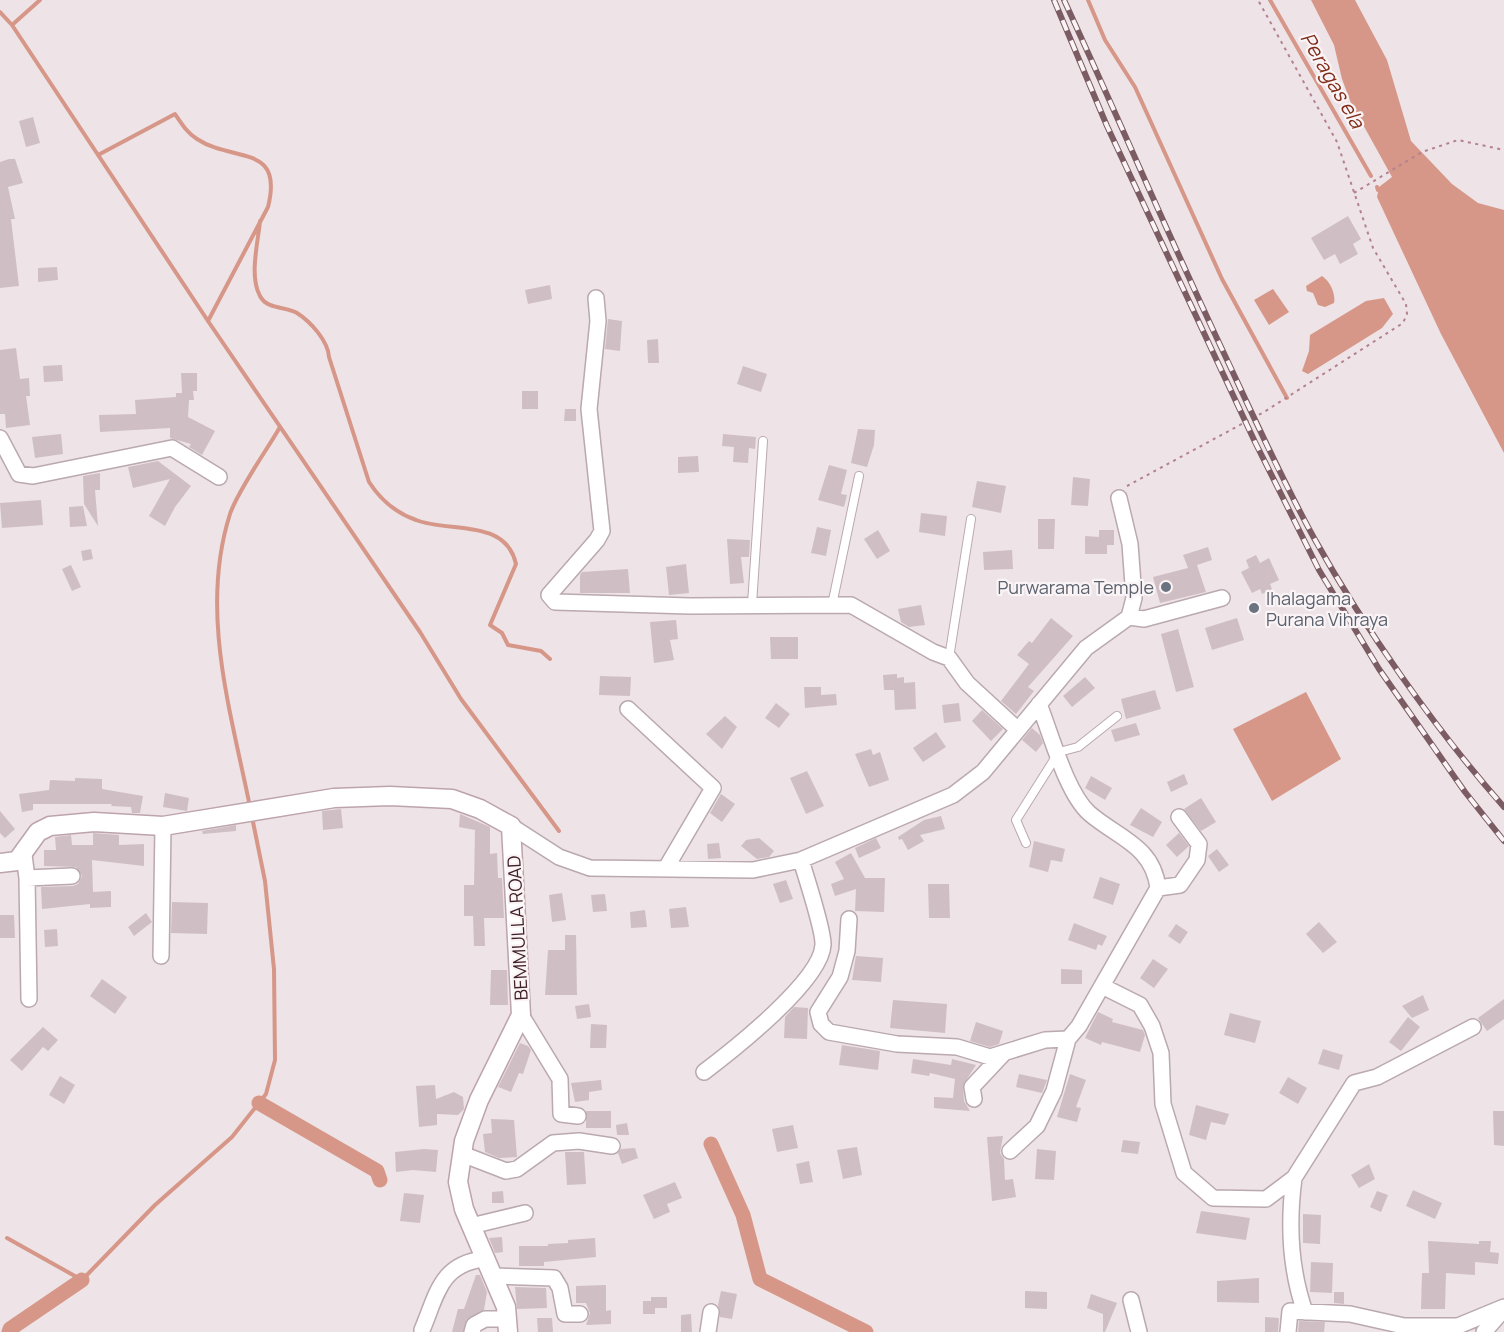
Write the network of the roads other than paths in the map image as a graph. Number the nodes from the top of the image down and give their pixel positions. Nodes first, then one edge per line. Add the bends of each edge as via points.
1 (596, 298) dead end
2 (0, 438) edge
3 (763, 441) dead end
4 (859, 476) dead end
5 (219, 477) dead end
6 (1119, 498) road end
7 (971, 519) dead end
8 (1222, 598) dead end
9 (752, 604) junction
10 (832, 605) junction
11 (1129, 617) junction
12 (949, 658) junction
13 (1039, 704) junction
14 (628, 710) dead end
15 (1117, 716) dead end
16 (1018, 730) junction
17 (1059, 752) junction
18 (1179, 817) dead end
19 (163, 826) junction
20 (511, 826) junction
21 (1026, 843) dead end
22 (24, 855) junction
23 (801, 860) junction
24 (0, 863) edge
25 (666, 868) junction
26 (72, 876) dead end
27 (27, 878) junction
28 (1158, 888) junction
29 (849, 919) dead end
30 (160, 956) dead end
31 (1102, 986) junction
32 (29, 999) dead end
33 (521, 1015) junction
34 (1473, 1027) dead end
35 (1068, 1039) junction
36 (1003, 1054) junction
37 (704, 1072) dead end
38 (974, 1099) dead end
39 (578, 1116) dead end
40 (612, 1146) dead end
41 (1010, 1151) dead end
42 (462, 1155) junction
43 (1294, 1178) junction
44 (525, 1213) dead end
45 (471, 1226) junction
46 (484, 1259) junction
47 (492, 1276) junction
48 (1131, 1300) dead end
49 (1504, 1308) edge
50 (711, 1312) dead end
51 (1305, 1312) junction
52 (580, 1314) dead end
53 (508, 1326) edge
54 (422, 1330) dead end
55 (472, 1332) edge
56 (708, 1332) edge
57 (1139, 1332) edge
58 (1288, 1332) edge
59 (1484, 1332) edge

1 - 9 street via 598,321 590,409 602,531 549,595 555,602
2 - 5 street via 19,474 33,476 172,448
3 - 9 lane
4 - 10 lane
6 - 11 street via 1133,572 1134,598
7 - 12 lane
8 - 11 street via 1144,619
9 - 10 street
10 - 12 street via 851,605
11 - 13 street via 1086,648
12 - 16 street via 968,683
13 - 16 street
13 - 17 street
14 - 25 street via 713,788
15 - 17 lane via 1078,747
16 - 23 street via 984,772 953,795
17 - 21 lane via 1016,820
17 - 28 street via 1073,793 1081,804 1126,837 1156,871
18 - 28 street via 1199,844 1197,860 1180,885
19 - 20 street via 334,798 422,796 480,809
19 - 22 street via 94,822 50,826 38,832
19 - 30 street
20 - 25 street via 559,856 590,868
20 - 33 street, BEMMULLA ROAD
22 - 24 street via 17,861
22 - 27 street
23 - 25 street via 753,870
23 - 37 street via 823,945 817,965 764,1024
26 - 27 street
27 - 32 street
28 - 31 street
29 - 36 street via 840,977 818,1012 821,1024 829,1032 897,1044 957,1047 990,1057
31 - 35 street
31 - 43 street via 1140,1005 1152,1026 1161,1053 1163,1104 1184,1173 1213,1198 1266,1199
33 - 39 street via 560,1079 561,1114
33 - 42 street, BEMMULLA ROAD via 491,1073
34 - 43 street via 1386,1073 1354,1083
35 - 36 street via 1045,1040
35 - 41 street via 1054,1091 1037,1126
36 - 38 street via 972,1087
40 - 42 street via 579,1141 553,1143 517,1169 506,1171
42 - 45 street, BEMMULLA ROAD via 458,1182
43 - 51 street via 1290,1208 1294,1282
44 - 45 street
45 - 46 street, BEMMULLA ROAD
46 - 47 street, BEMMULLA ROAD
46 - 54 street via 471,1260 442,1280
47 - 52 street via 555,1278 565,1314
47 - 53 street, BEMMULLA ROAD via 506,1307
48 - 57 street
49 - 51 street via 1458,1326 1404,1326 1350,1314
49 - 59 street
50 - 56 street
51 - 58 street via 1290,1311
53 - 55 street via 485,1319 474,1325

